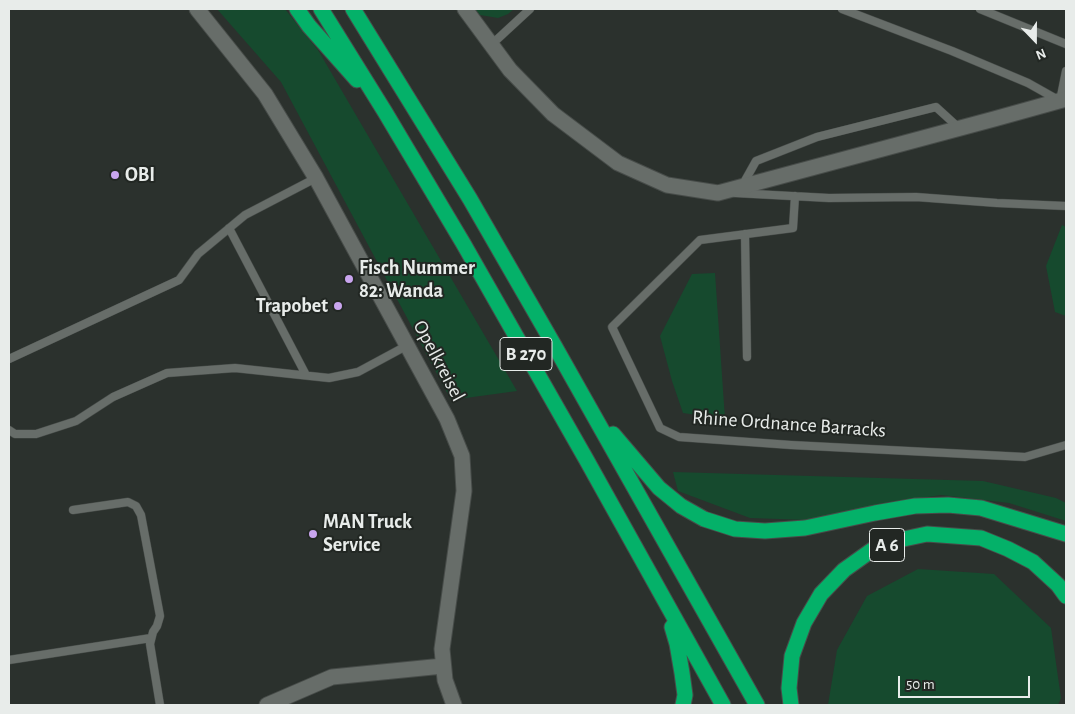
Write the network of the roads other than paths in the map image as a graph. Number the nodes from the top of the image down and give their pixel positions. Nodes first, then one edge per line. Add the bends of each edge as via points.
1 (198, 9) edge
2 (297, 9) edge
3 (321, 9) edge
4 (353, 9) edge
5 (465, 9) edge
6 (530, 9) edge
7 (842, 9) edge
8 (980, 9) edge
9 (1066, 44) edge
10 (491, 45) junction
11 (1066, 71) edge
12 (1063, 100) edge
13 (385, 112) junction
14 (960, 128) junction
15 (316, 178) junction
16 (742, 186) junction
17 (718, 193) junction
18 (795, 196) junction
19 (1066, 206) edge
20 (229, 228) junction
21 (746, 234) junction
22 (408, 345) junction
23 (747, 357) dead end
24 (9, 359) edge
25 (306, 375) junction
26 (581, 393) junction
27 (9, 430) edge
28 (1066, 445) edge
29 (73, 510) dead end
30 (1066, 534) edge
31 (1066, 596) edge
32 (664, 600) junction
33 (150, 638) junction
34 (9, 660) edge
35 (443, 666) junction
36 (160, 705) edge
37 (268, 705) edge
38 (454, 705) edge
39 (683, 705) edge
40 (723, 705) edge
41 (757, 705) edge
42 (791, 705) edge

1 - 15 street, Opelkreisel via 265,94
2 - 13 highway
3 - 13 highway, B 270
4 - 26 highway, B 270 via 470,199
5 - 10 street
6 - 10 lane
7 - 12 lane via 952,51
8 - 9 lane
10 - 17 street via 510,70 553,114 618,163 668,185
11 - 12 lane
12 - 14 street
13 - 32 highway, B 270 via 572,433
14 - 16 street
14 - 16 lane via 936,107 817,137 756,161
15 - 20 lane via 246,215
15 - 22 street, Opelkreisel
16 - 17 street
17 - 18 lane
18 - 19 lane via 916,197
18 - 21 lane, Rhine Ordnance Barracks via 793,228
20 - 24 lane via 198,254 179,280
20 - 25 lane
21 - 23 lane
21 - 28 lane, Rhine Ordnance Barracks via 700,240 612,327 660,428 679,437 1025,457
22 - 25 lane via 358,372 329,378
22 - 35 street, Opelkreisel via 447,419 462,456 464,491 442,649
25 - 27 lane via 235,368 167,373 114,397 76,421 36,434 15,434
26 - 30 highway, B 270 via 659,488 704,519 735,529 805,528 915,506 948,505 981,508
26 - 41 highway, B 270
29 - 33 lane via 128,502 136,506 141,515 160,616
31 - 42 highway, A 6 via 1033,562 981,538 928,534 872,550 844,570 821,594 804,623 792,656
32 - 39 highway via 677,644 685,695
32 - 40 highway, B 270
33 - 34 lane
33 - 36 lane
35 - 37 street via 332,677
35 - 38 street, Opelkreisel

